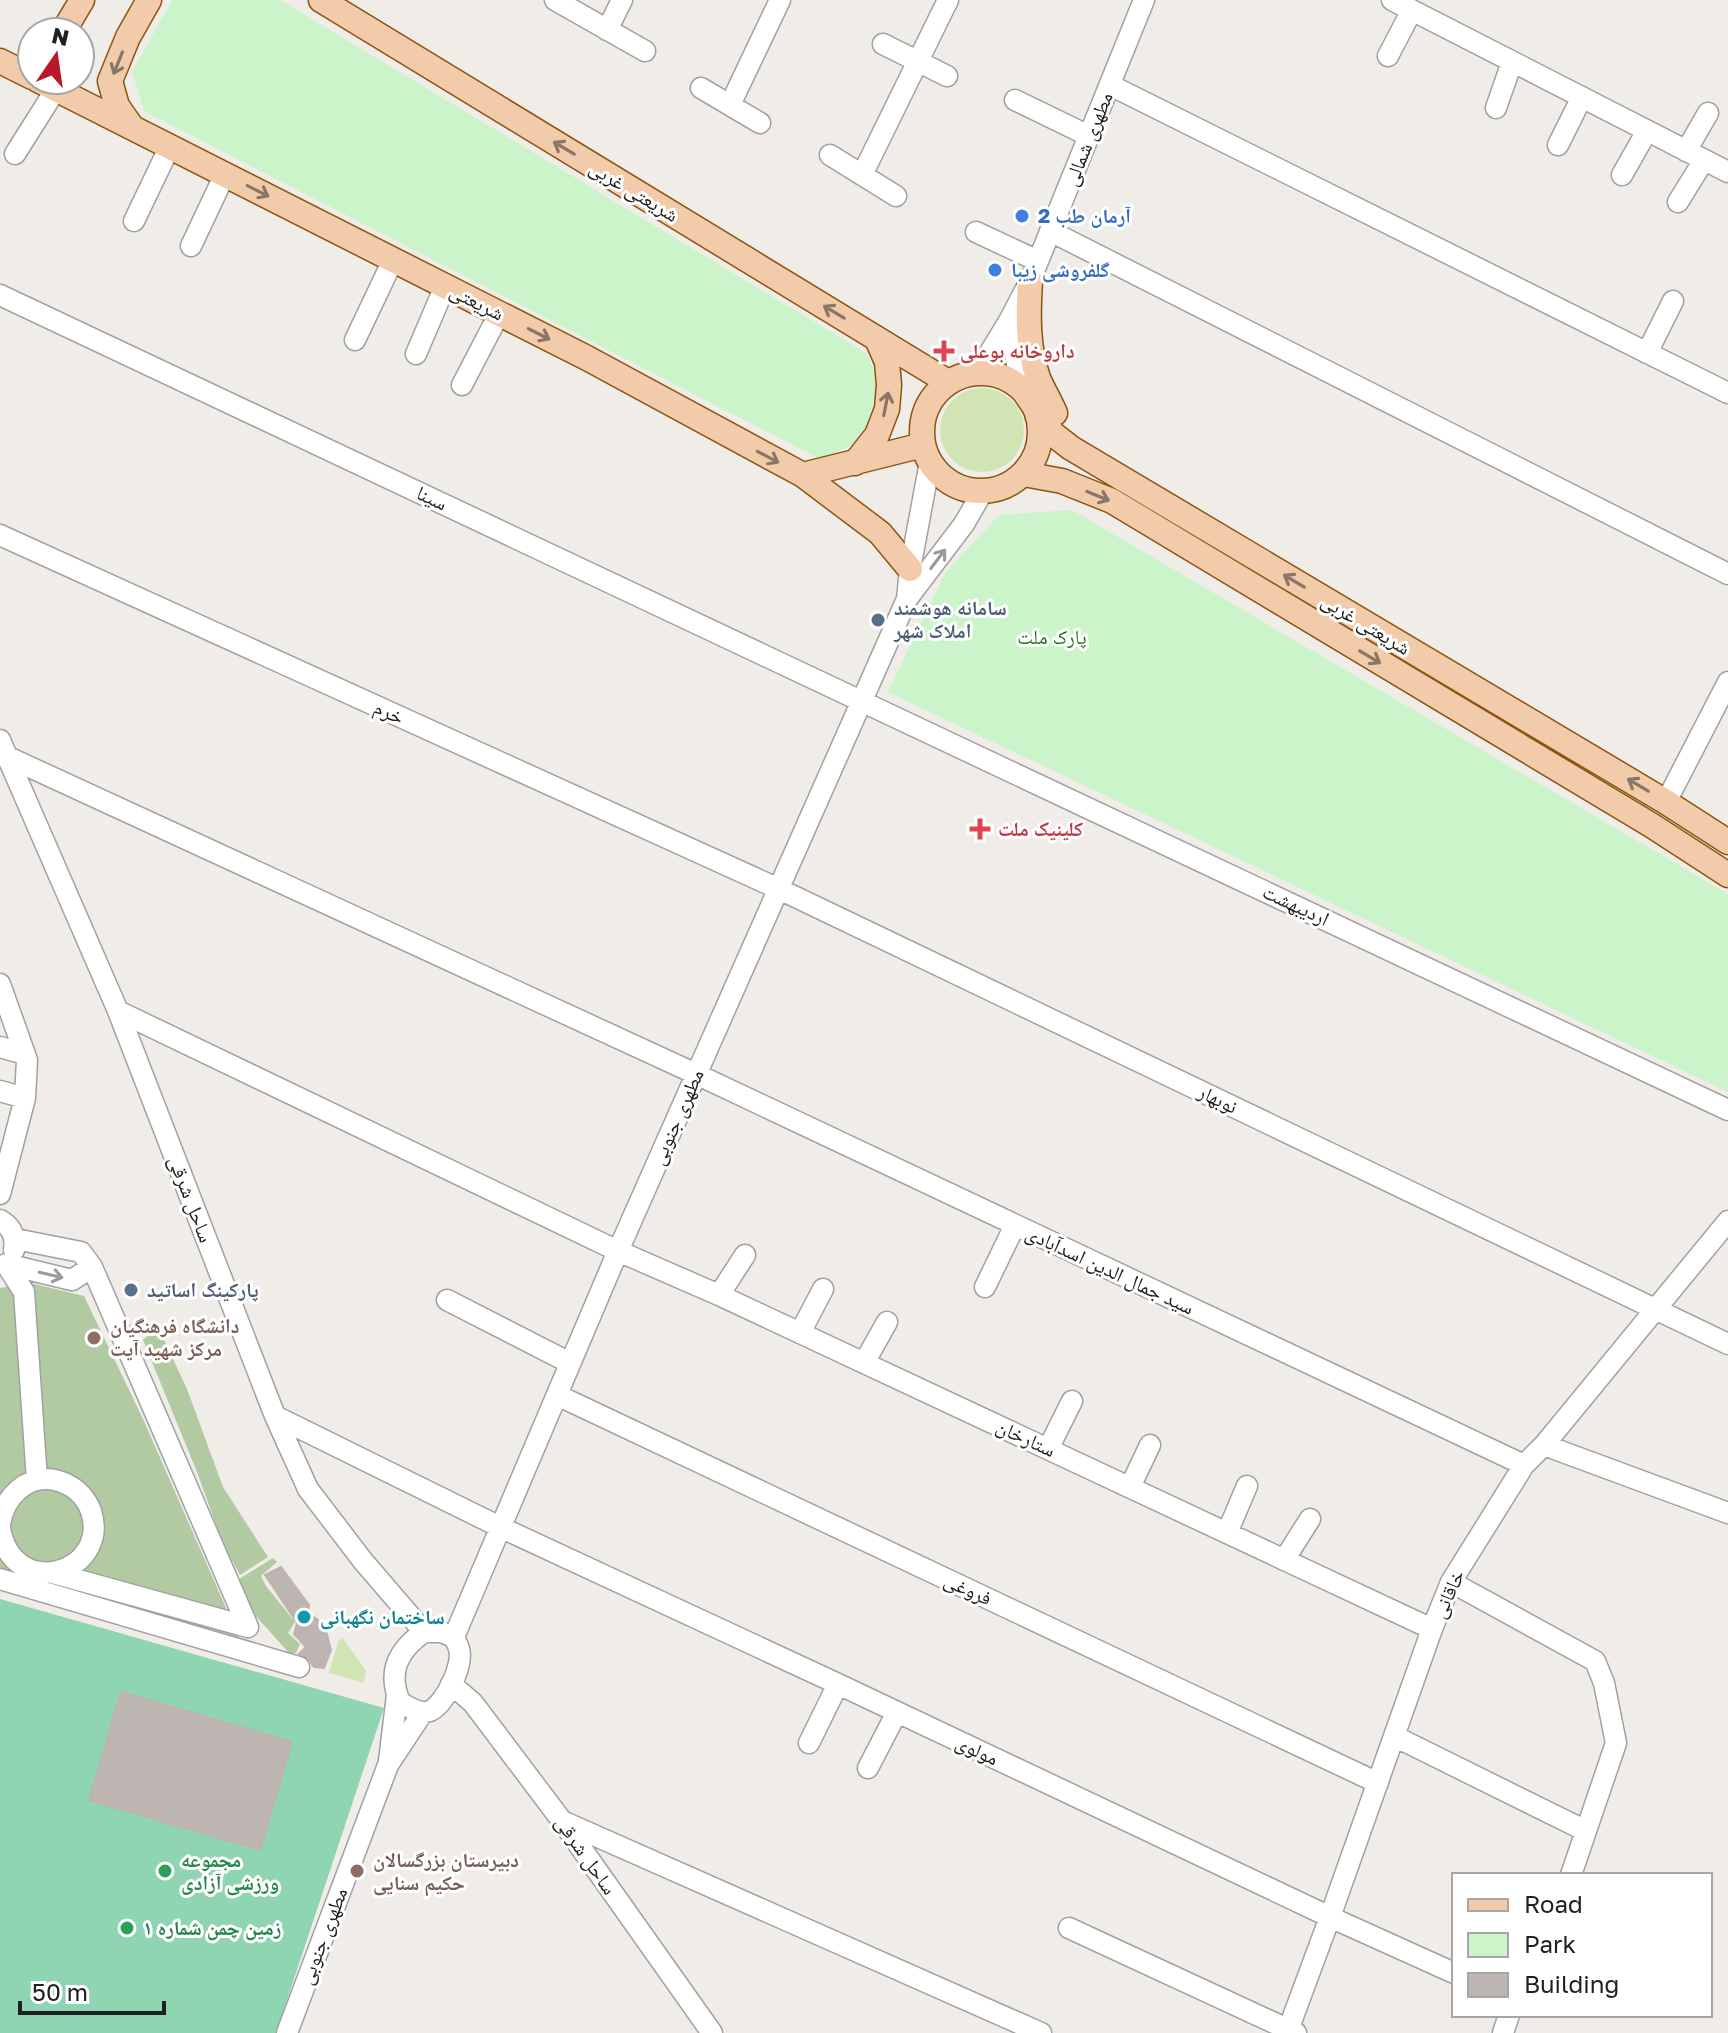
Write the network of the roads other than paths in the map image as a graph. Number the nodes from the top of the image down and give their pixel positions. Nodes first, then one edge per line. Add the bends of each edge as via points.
1 (149, 0) edge
2 (321, 0) edge
3 (555, 0) edge
4 (622, 0) edge
5 (780, 0) edge
6 (948, 0) edge
7 (1144, 0) edge
8 (1392, 0) edge
9 (1412, 10) junction
10 (607, 30) junction
11 (883, 44) dead end
12 (645, 51) dead end
13 (1388, 56) dead end
14 (918, 61) junction
15 (1512, 62) junction
16 (947, 76) dead end
17 (1110, 85) junction
18 (701, 88) dead end
19 (42, 96) edge
20 (71, 96) edge
21 (1582, 97) junction
22 (1015, 100) dead end
23 (730, 105) junction
24 (1496, 108) dead end
25 (1708, 113) dead end
26 (760, 123) dead end
27 (131, 126) junction
28 (1647, 131) junction
29 (1089, 136) junction
30 (1558, 145) dead end
31 (170, 146) junction
32 (15, 154) dead end
33 (830, 155) dead end
34 (1695, 155) junction
35 (1728, 172) edge
36 (225, 174) junction
37 (862, 175) junction
38 (1622, 175) dead end
39 (896, 196) dead end
40 (1678, 202) dead end
41 (134, 221) dead end
42 (1050, 231) junction
43 (976, 232) dead end
44 (191, 246) dead end
45 (393, 260) junction
46 (1034, 271) junction
47 (445, 286) junction
48 (0, 295) edge
49 (1673, 301) dead end
50 (499, 314) junction
51 (1009, 321) junction
52 (877, 339) junction
53 (355, 340) dead end
54 (1647, 353) junction
55 (416, 354) dead end
56 (978, 372) junction
57 (948, 382) junction
58 (462, 385) dead end
59 (1021, 387) junction
60 (1728, 393) edge
61 (1037, 411) junction
62 (1071, 448) junction
63 (926, 453) junction
64 (855, 463) junction
65 (1024, 474) junction
66 (803, 475) junction
67 (983, 491) junction
68 (0, 535) edge
69 (910, 569) junction
70 (1728, 574) edge
71 (907, 599) junction
72 (1728, 682) edge
73 (863, 701) junction
74 (4, 748) edge
75 (1666, 802) junction
76 (1728, 842) edge
77 (1728, 875) edge
78 (779, 889) junction
79 (0, 984) edge
80 (118, 1011) junction
81 (0, 1047) edge
82 (25, 1054) junction
83 (696, 1074) junction
84 (0, 1091) edge
85 (25, 1098) junction
86 (1728, 1110) edge
87 (0, 1194) edge
88 (0, 1220) edge
89 (1015, 1225) junction
90 (1726, 1228) edge
91 (15, 1239) junction
92 (618, 1251) junction
93 (745, 1255) dead end
94 (3, 1267) edge
95 (92, 1267) junction
96 (985, 1287) dead end
97 (823, 1289) dead end
98 (719, 1295) junction
99 (447, 1300) dead end
100 (1657, 1309) junction
101 (887, 1322) dead end
102 (800, 1333) junction
103 (1728, 1344) edge
104 (570, 1363) junction
105 (864, 1363) junction
106 (557, 1395) junction
107 (1072, 1401) dead end
108 (275, 1416) junction
109 (1150, 1445) dead end
110 (1544, 1445) junction
111 (1048, 1449) junction
112 (1524, 1465) junction
113 (37, 1480) junction
114 (1247, 1486) dead end
115 (1130, 1487) junction
116 (1728, 1513) edge
117 (1310, 1519) dead end
118 (0, 1526) edge
119 (500, 1527) junction
120 (1227, 1533) junction
121 (1284, 1560) junction
122 (53, 1573) junction
123 (0, 1579) edge
124 (1451, 1582) junction
125 (1432, 1629) junction
126 (424, 1632) junction
127 (454, 1637) junction
128 (299, 1667) dead end
129 (451, 1684) junction
130 (838, 1684) junction
131 (397, 1695) junction
132 (423, 1712) junction
133 (897, 1712) junction
134 (1394, 1736) junction
135 (809, 1743) dead end
136 (388, 1765) junction
137 (868, 1768) dead end
138 (1378, 1783) junction
139 (562, 1821) junction
140 (1586, 1831) junction
141 (1572, 1873) edge
142 (1330, 1917) junction
143 (1069, 1928) dead end
144 (1452, 1972) edge
145 (1290, 2032) edge
146 (287, 2033) edge
147 (712, 2033) edge
148 (1041, 2033) edge

1 -> 27 main road via 110,81 117,106
52 -> 2 main road, شریعتی غربی
3 - 10 street
4 - 10 street
5 - 23 street
6 - 14 street
7 - 17 street, مطهری شمالی
8 - 9 street
9 - 13 street
9 - 15 street
10 - 12 street
11 - 14 street
14 - 16 street
14 - 37 street
15 - 21 street
15 - 24 street
17 - 29 street, مطهری شمالی
17 - 54 street
18 - 23 street
19 - 32 street
20 - 27 main road, شریعتی
21 - 28 street
21 - 30 street
22 - 29 street
23 - 26 street
25 - 34 street
27 - 31 main road, شریعتی
28 - 34 street
28 - 38 street
29 - 42 street, مطهری شمالی
31 - 36 main road, شریعتی
31 - 41 street
33 - 37 street
34 - 35 street
34 - 40 street
36 - 44 street
36 -> 45 main road, شریعتی
37 - 39 street
42 - 46 street, مطهری شمالی
42 - 70 street
43 - 46 street
45 - 47 main road, شریعتی
45 - 53 street
46 - 51 street, مطهری شمالی
46 - 62 main road via 1031,350
47 - 50 main road, شریعتی
47 - 55 street
48 - 73 street, سینا
49 - 54 street
50 - 58 street
50 -> 66 main road, شریعتی
51 - 56 street, مطهری شمالی
51 - 59 street
52 - 57 main road, شریعتی غربی
64 -> 52 main road via 877,435 887,409 887,362
54 - 60 street
56 - 57 main road
56 - 59 main road via 1008,378
57 - 63 main road via 925,409 921,427
59 - 61 main road, شریعتی غربی
61 - 62 main road, شریعتی غربی
61 - 65 main road via 1040,444
75 -> 62 main road, شریعتی غربی
63 - 64 main road
63 - 67 main road via 954,485
63 - 69 street
64 - 66 main road
65 - 67 main road
65 -> 77 main road, شریعتی غربی via 1062,481 1112,501
66 - 69 main road, شریعتی via 880,533
71 -> 67 street
68 - 78 street, خرم
69 - 71 street
71 - 73 street, مطهری جنوبی
72 - 75 street
73 - 78 street, مطهری جنوبی
73 - 86 street, اردیبهشت
74 - 80 street, ساحل شرقی
74 - 83 street, سید جمال الدین اسدآبادی
75 - 76 main road, شریعتی غربی
78 - 83 street, مطهری جنوبی
78 - 100 street, نوبهار
79 - 82 street
80 - 92 street, ستارخان
80 - 108 street, ساحل شرقی
81 - 82 street
82 - 85 street
83 - 89 street, سید جمال الدین اسدآبادی
83 - 92 street, مطهری جنوبی
84 - 85 street
85 - 87 street
88 - 91 street
89 - 96 street
89 - 112 street, سید جمال الدین اسدآبادی
90 - 100 street, خاقانی
91 - 94 street via 12,1257
91 - 95 street via 81,1252
92 - 98 street, ستارخان
92 - 104 street, مطهری جنوبی
93 - 98 street
94 -> 95 street via 72,1280
94 - 113 street via 24,1292
95 - 122 street via 248,1627
97 - 102 street
98 - 102 street, ستارخان
99 - 104 street
100 - 103 street, نوبهار
100 - 110 street, خاقانی
101 - 105 street
102 - 105 street, ستارخان
104 - 106 street, مطهری جنوبی
105 - 111 street, ستارخان
106 - 119 street, مطهری جنوبی
106 - 138 street, فروغی
107 - 111 street
108 - 119 street, مولوی
108 - 126 street, ساحل شرقی via 308,1489
109 - 115 street
110 - 112 street, خاقانی
110 - 116 street
111 - 115 street, ستارخان
112 - 124 street, خاقانی
113 - 118 street via 10,1497
113 - 122 street via 52,1479 79,1492 93,1518 89,1548 80,1560
114 - 120 street
115 - 120 street, ستارخان
117 - 121 street
118 - 122 street via 10,1556 37,1572
119 - 127 street, مطهری جنوبی
119 - 130 street, مولوی
120 - 121 street, ستارخان
121 - 125 street, ستارخان
123 - 128 street
124 - 125 street, خاقانی
124 - 140 street via 1595,1661 1616,1743
125 - 134 street, خاقانی
126 - 127 street
126 - 131 street via 407,1646 394,1671
127 - 129 street via 460,1658
129 - 132 street via 431,1711
129 - 139 street, ساحل شرقی via 473,1703
130 - 133 street, مولوی
130 - 135 street
131 - 132 street via 400,1702
131 - 136 street
132 - 136 street, مطهری جنوبی
133 - 137 street
133 - 142 street, مولوی
134 - 138 street, خاقانی
134 - 140 street
136 - 146 street, مطهری جنوبی
138 - 142 street, خاقانی
139 - 147 street, ساحل شرقی
139 - 148 street
140 - 141 street
142 - 144 street, مولوی
142 - 145 street, خاقانی
143 - 145 street

